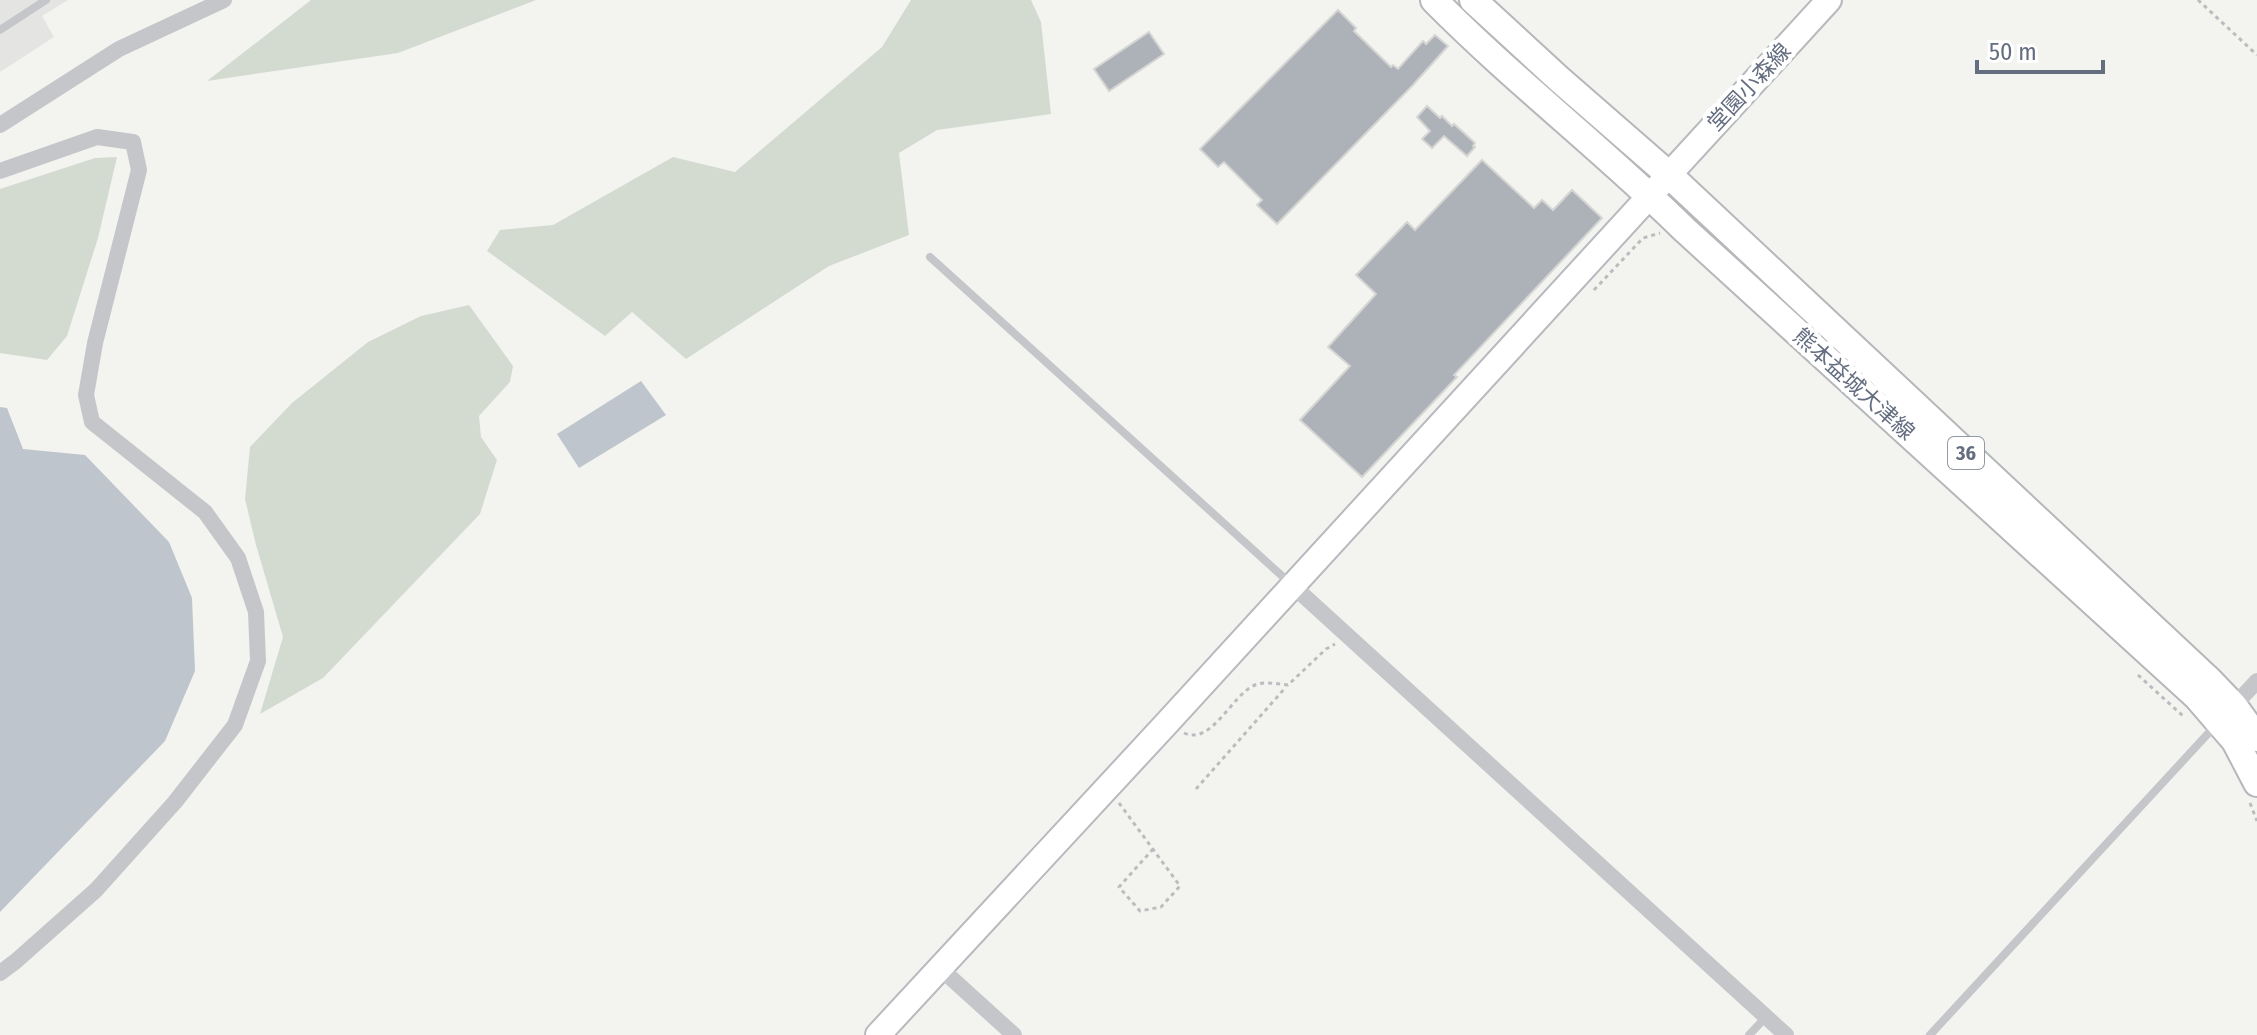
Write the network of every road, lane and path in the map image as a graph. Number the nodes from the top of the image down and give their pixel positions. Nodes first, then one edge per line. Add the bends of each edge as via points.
1 (46, 0) edge
2 (224, 0) edge
3 (1434, 0) edge
4 (1473, 0) edge
5 (1829, 0) edge
6 (2198, 0) edge
7 (0, 30) edge
8 (2257, 55) edge
9 (0, 125) edge
10 (0, 171) edge
11 (1668, 174) junction
12 (1650, 195) junction
13 (1660, 233) dead end
14 (930, 257) dead end
15 (1588, 296) dead end
16 (1292, 585) junction
17 (1347, 637) junction
18 (2137, 674) dead end
19 (2257, 681) edge
20 (1288, 685) junction
21 (2220, 721) junction
22 (1167, 723) junction
23 (2257, 738) edge
24 (1107, 787) junction
25 (1196, 789) dead end
26 (2253, 792) edge
27 (2257, 821) edge
28 (1153, 849) junction
29 (938, 969) junction
30 (0, 973) edge
31 (1766, 1017) junction
32 (878, 1035) edge
33 (1014, 1035) edge
34 (1749, 1035) edge
35 (1786, 1035) edge
36 (1930, 1035) edge

1 - 7 lane
2 - 9 street via 119,49
3 - 12 main road, 熊本益城大津線 / 36
4 - 11 main road, 熊本益城大津線 / 36
5 - 11 street, 堂園小森線
6 - 8 path
10 - 30 street via 97,137 133,142 139,170 95,343 86,395 92,422 205,512 238,558 256,612 258,661 235,725 175,802 96,890
11 - 12 street, 堂園小森線
11 - 21 main road, 熊本益城大津線 / 36 via 2209,680
12 - 16 street, 堂園小森線
12 - 21 main road, 熊本益城大津線 / 36
13 - 15 path via 1643,238
14 - 16 lane
16 - 17 street
16 - 22 street, 堂園小森線
17 - 20 path
17 - 31 street
18 - 21 path
19 - 21 street
20 - 22 path via 1259,683 1248,688 1199,735 1189,736
20 - 25 path
21 - 23 main road, 熊本益城大津線 / 36
21 - 26 main road, 熊本益城大津線 / 36 via 2235,741
21 - 36 lane
22 - 24 street, 堂園小森線
24 - 28 path
24 - 29 street, 堂園小森線
26 - 27 path
28 - 28 path via 1180,886 1161,907 1140,911 1119,887
29 - 32 street, 堂園小森線
29 - 33 street
31 - 34 lane
31 - 35 street

